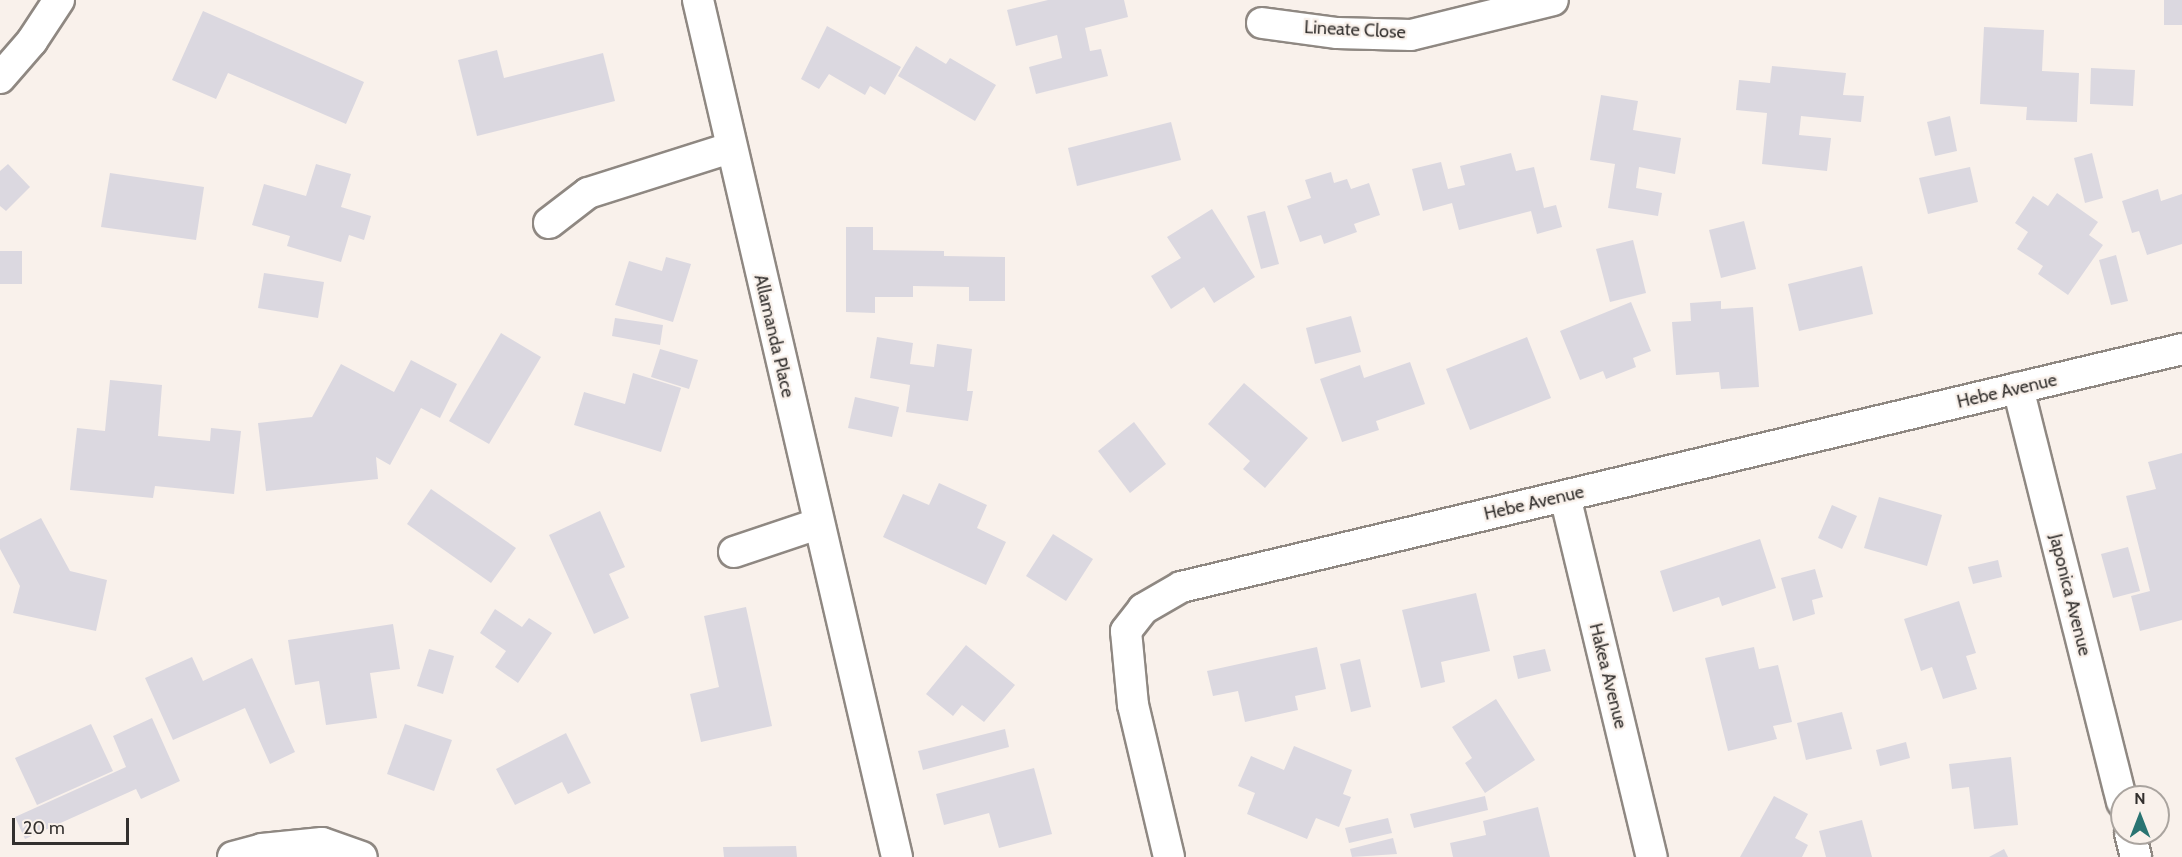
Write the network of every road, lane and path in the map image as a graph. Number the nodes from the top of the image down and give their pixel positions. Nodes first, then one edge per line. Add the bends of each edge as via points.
1 (58, 0) edge
2 (698, 0) edge
3 (1553, 0) edge
4 (1262, 23) dead end
5 (0, 78) edge
6 (730, 148) junction
7 (549, 223) dead end
8 (2182, 349) edge
9 (2018, 388) junction
10 (1565, 496) junction
11 (817, 524) junction
12 (735, 552) dead end
13 (2118, 785) edge
14 (233, 857) edge
15 (362, 857) edge
16 (897, 857) edge
17 (1168, 857) edge
18 (1652, 857) edge

1 - 5 street via 32,41
2 - 6 street, Allamanda Place
3 - 4 street, Lineate Close via 1411,34 1337,33
6 - 7 street via 588,193
6 - 11 street, Allamanda Place
8 - 9 street, Hebe Avenue
9 - 10 street, Hebe Avenue
9 - 13 street, Japonica Avenue
10 - 17 street, Hebe Avenue via 1180,587 1143,609 1126,631 1127,665
10 - 18 street, Hakea Avenue
11 - 12 street
11 - 16 street, Allamanda Place
14 - 15 street via 262,849 322,843

